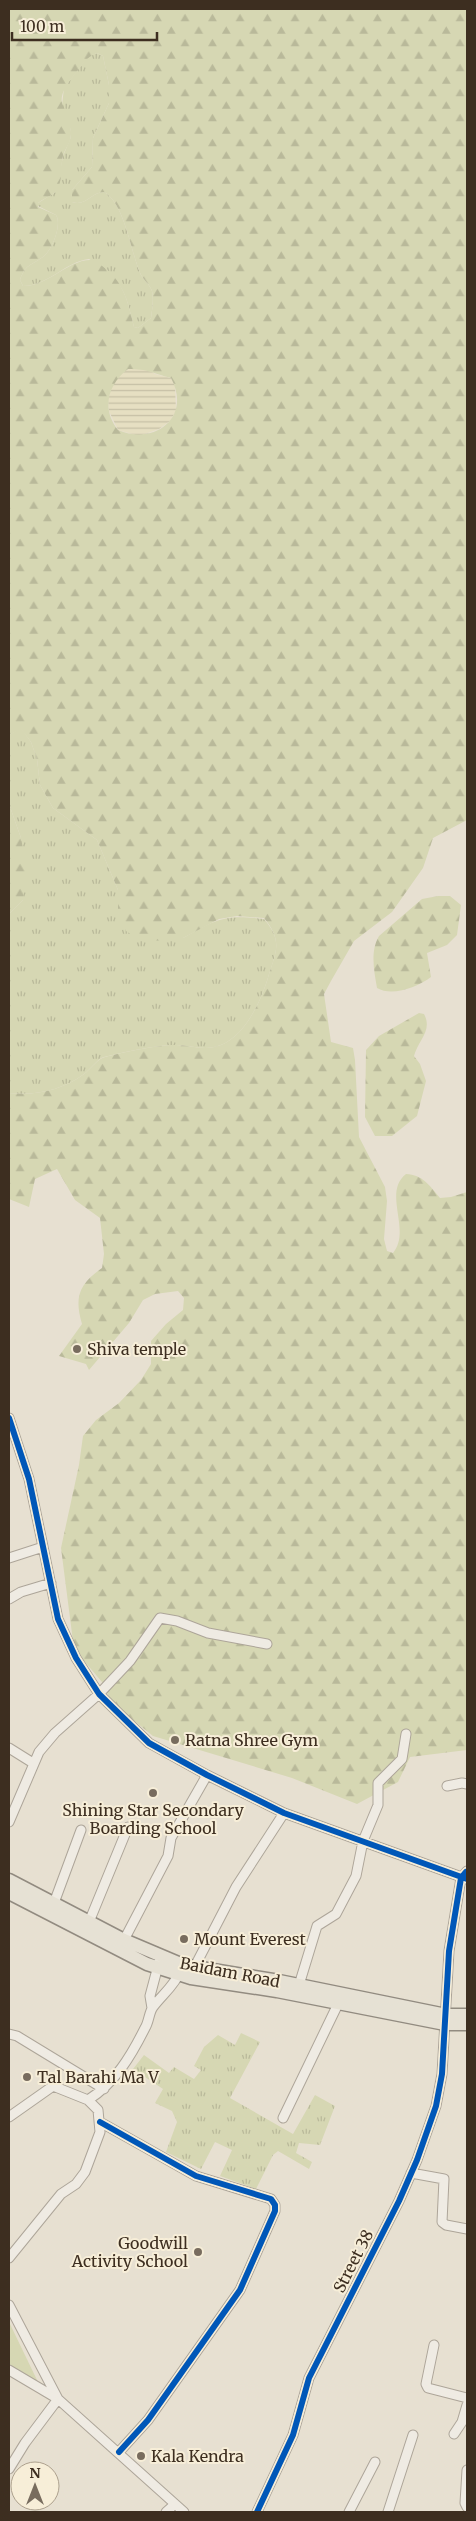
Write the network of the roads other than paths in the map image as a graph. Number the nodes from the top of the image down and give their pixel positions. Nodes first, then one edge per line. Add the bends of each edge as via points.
1 (9, 1418) edge
2 (13, 1446) edge
3 (43, 1547) junction
4 (9, 1558) edge
5 (51, 1583) junction
6 (9, 1598) edge
7 (267, 1644) dead end
8 (99, 1694) junction
9 (406, 1734) dead end
10 (9, 1748) edge
11 (33, 1763) junction
12 (208, 1775) junction
13 (467, 1784) edge
14 (447, 1786) dead end
15 (284, 1813) junction
16 (9, 1822) edge
17 (128, 1827) dead end
18 (81, 1830) dead end
19 (363, 1841) junction
20 (465, 1876) edge
21 (9, 1880) edge
22 (9, 1893) edge
23 (54, 1903) junction
24 (89, 1922) junction
25 (124, 1940) junction
26 (159, 1962) junction
27 (185, 1969) junction
28 (299, 1985) junction
29 (338, 2004) junction
30 (152, 2008) junction
31 (467, 2015) edge
32 (446, 2019) junction
33 (467, 2024) edge
34 (9, 2034) edge
35 (104, 2089) junction
36 (88, 2100) junction
37 (9, 2117) edge
38 (283, 2118) dead end
39 (100, 2122) junction
40 (411, 2173) junction
41 (467, 2229) edge
42 (10, 2252) edge
43 (9, 2305) edge
44 (434, 2345) dead end
45 (9, 2370) edge
46 (467, 2398) edge
47 (58, 2399) junction
48 (467, 2405) edge
49 (454, 2434) dead end
50 (413, 2435) dead end
51 (119, 2452) junction
52 (375, 2462) dead end
53 (9, 2468) edge
54 (467, 2470) edge
55 (175, 2504) junction
56 (467, 2507) edge
57 (166, 2512) edge
58 (184, 2512) edge
59 (257, 2512) edge
60 (349, 2512) edge
61 (388, 2512) edge

1 - 2 street
2 - 3 street via 29,1479
3 - 4 street
3 - 5 street
5 - 6 street
5 - 8 street via 58,1619 76,1658
7 - 8 street via 208,1633 160,1618 130,1661
8 - 11 street via 55,1733
8 - 12 street via 149,1743
9 - 19 street via 402,1759 378,1783 378,1805
10 - 11 street
11 - 16 street
12 - 15 street
12 - 25 street via 171,1838 168,1856
13 - 14 street
15 - 19 street
15 - 27 street
17 - 24 street
18 - 23 street
19 - 20 street
19 - 28 street via 356,1876 336,1914 317,1926
20 - 32 street, Street 38 via 449,1951
21 - 23 main road, Baidam Road
22 - 26 main road, Baidam Road
23 - 24 main road, Baidam Road
24 - 25 main road, Baidam Road
25 - 26 main road, Baidam Road
26 - 27 main road, Baidam Road
26 - 30 street via 150,1996
27 - 28 main road, Baidam Road
27 - 29 main road, Baidam Road
27 - 30 street
28 - 32 main road, Baidam Road
29 - 32 main road, Baidam Road
29 - 38 street
30 - 35 street via 137,2044
31 - 32 main road, Baidam Road
32 - 33 main road, Baidam Road
32 - 40 street, Street 38 via 436,2106
34 - 35 street
35 - 36 street
36 - 37 street via 53,2086
36 - 39 street via 98,2110
39 - 42 street via 100,2132 85,2172
39 - 51 street via 196,2176 270,2200 275,2205 272,2219 240,2290 148,2420
40 - 41 street via 444,2179 442,2222
40 - 59 street, Street 38 via 309,2378 293,2435
43 - 47 street
44 - 46 street via 426,2384 428,2388
45 - 47 street
47 - 51 street
47 - 53 street
48 - 49 street
50 - 61 street
51 - 55 street
52 - 60 street
54 - 56 street
55 - 57 street
55 - 58 street

